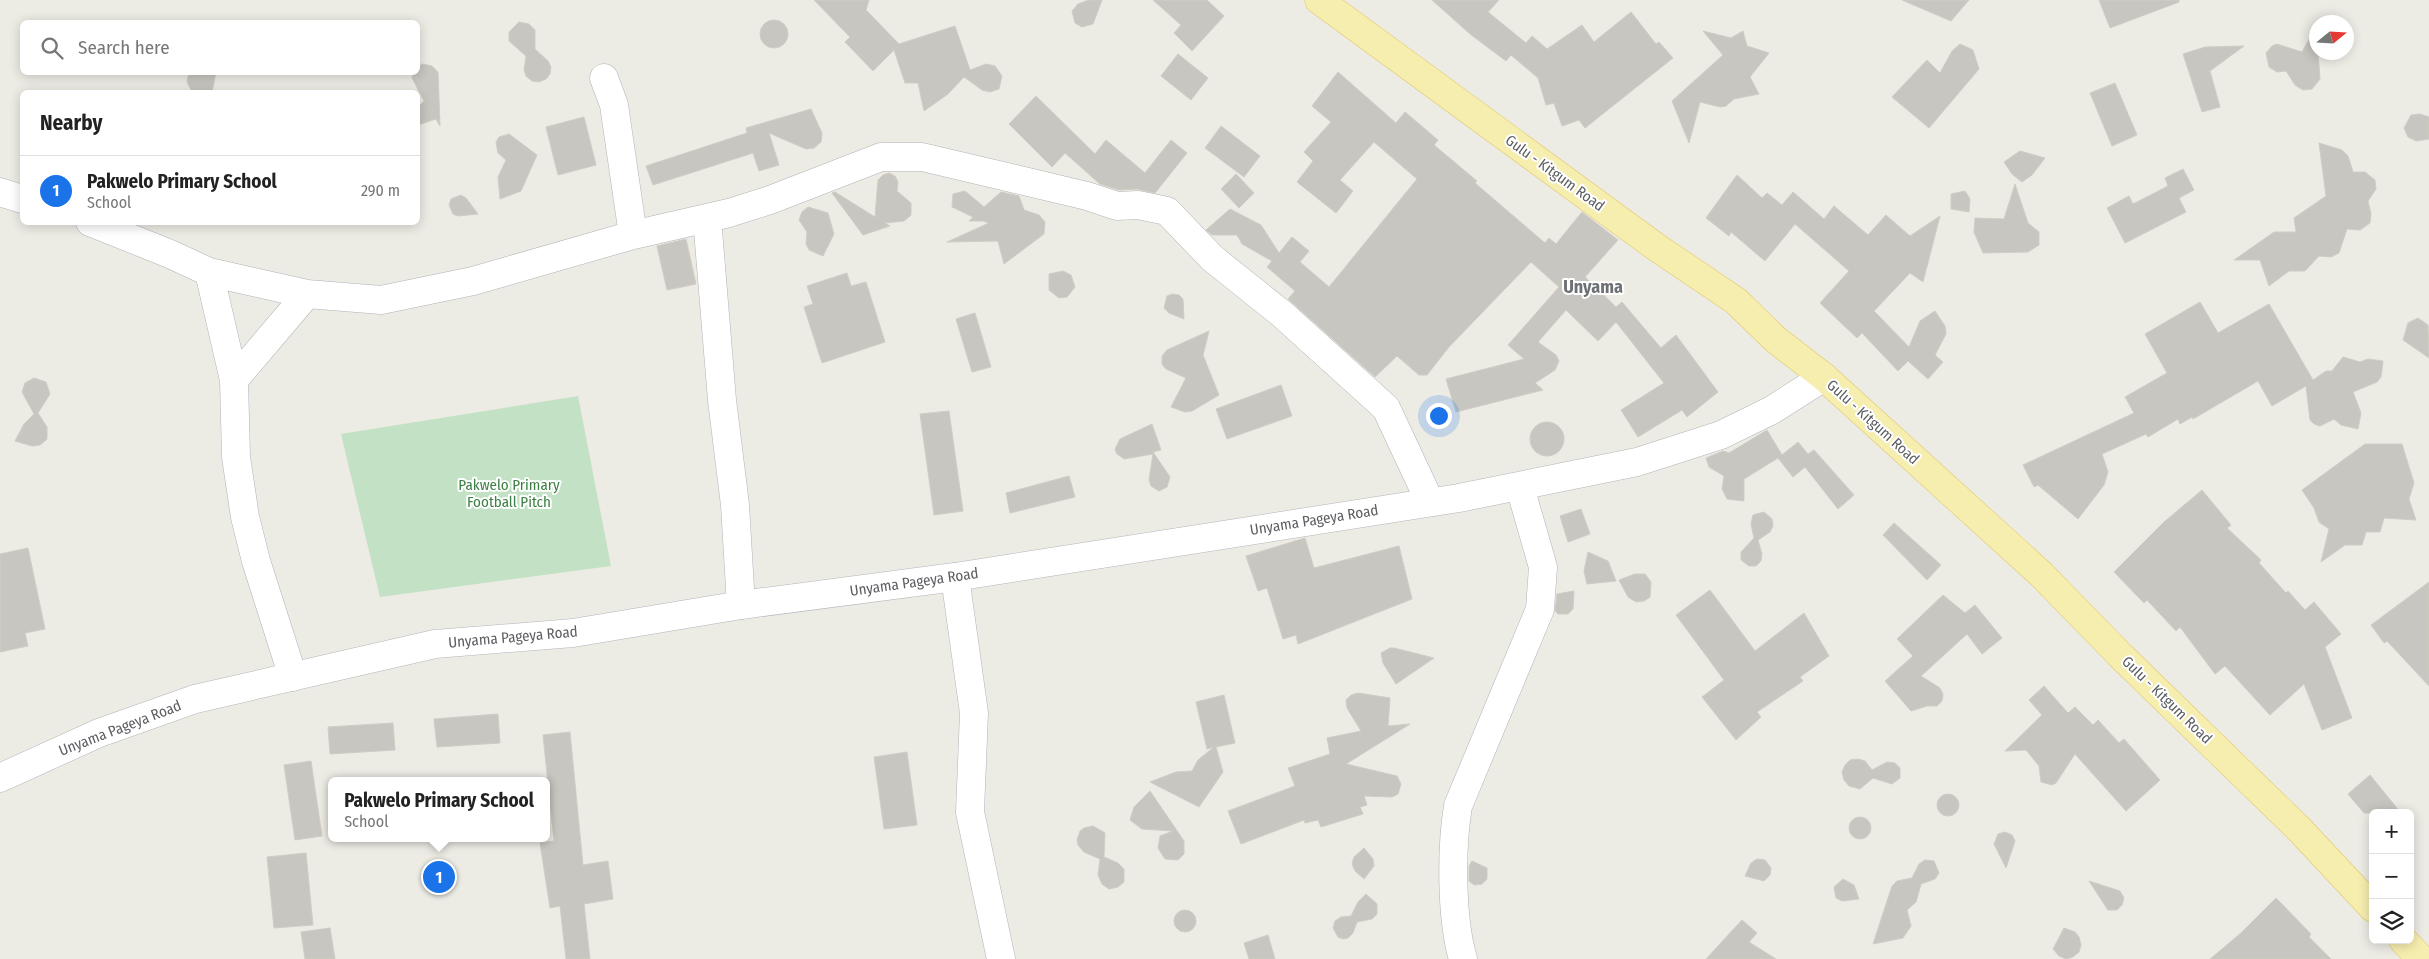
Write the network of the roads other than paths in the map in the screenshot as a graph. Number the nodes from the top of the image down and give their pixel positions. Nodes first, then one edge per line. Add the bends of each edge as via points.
1 (1319, 0) edge
2 (604, 78) dead end
3 (0, 192) edge
4 (20, 198) edge
5 (708, 218) junction
6 (98, 225) edge
7 (634, 234) junction
8 (209, 272) junction
9 (307, 294) junction
10 (1824, 378) junction
11 (234, 380) junction
12 (1520, 487) junction
13 (1430, 502) junction
14 (955, 577) junction
15 (741, 605) junction
16 (293, 677) junction
17 (0, 778) edge
18 (2369, 904) edge
19 (2407, 944) edge
20 (1001, 959) edge
21 (1463, 959) edge
22 (2421, 959) edge

1 - 10 main road, Gulu - Kitgum Road via 1736,302 1775,339
2 - 7 street via 614,105
3 - 4 street
5 - 7 street
5 - 13 street via 770,200 881,157 896,156 922,157 1117,206 1138,205 1167,212 1212,258 1282,314 1386,408
5 - 15 street via 722,400 735,505
6 - 8 street
7 - 9 street via 473,281 381,300
8 - 9 street
8 - 11 street
9 - 11 street
10 - 12 street, Unyama Pageya Road via 1772,410 1721,435 1675,452
10 - 18 main road, Gulu - Kitgum Road via 2042,575 2300,830
11 - 16 street via 236,457 245,517
12 - 13 street, Unyama Pageya Road
12 - 21 street via 1543,567 1540,609 1458,806 1454,827 1453,877
13 - 14 street, Unyama Pageya Road
14 - 15 street, Unyama Pageya Road
14 - 20 street via 974,713 970,812
15 - 16 street, Unyama Pageya Road via 573,633 435,644
16 - 17 street, Unyama Pageya Road via 195,699 99,733
19 - 22 main road

